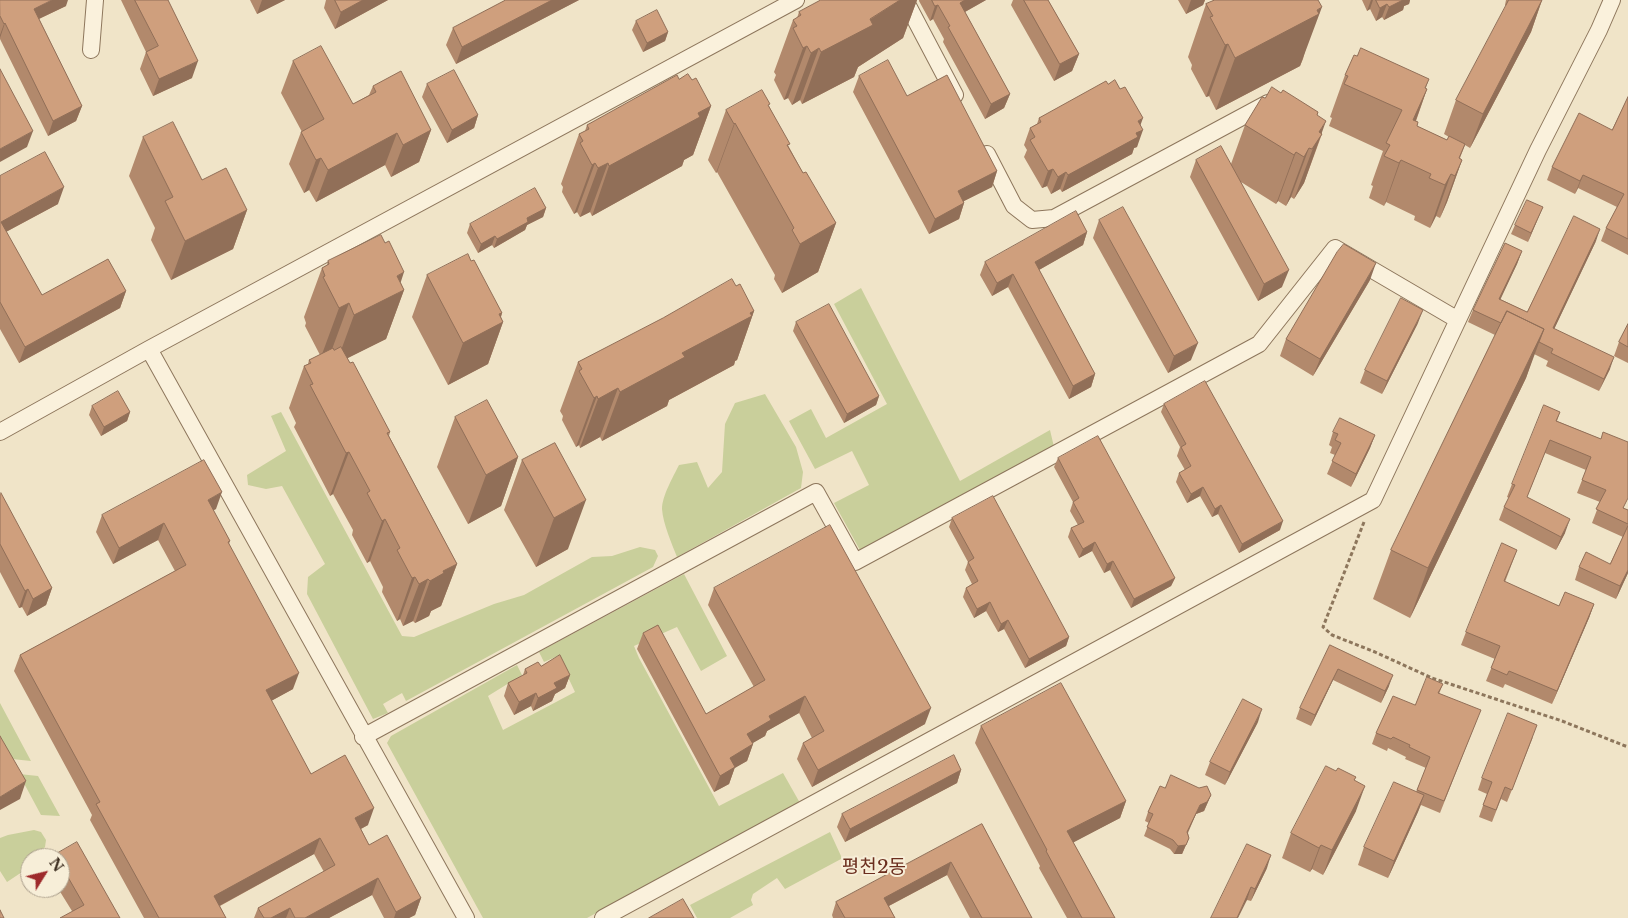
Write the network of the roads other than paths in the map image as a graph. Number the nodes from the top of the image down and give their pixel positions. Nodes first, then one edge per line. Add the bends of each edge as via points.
1 (95, 0) edge
2 (796, 0) edge
3 (905, 0) edge
4 (1612, 0) edge
5 (91, 50) dead end
6 (1268, 104) edge
7 (964, 112) edge
8 (978, 138) edge
9 (1458, 320) junction
10 (148, 349) junction
11 (0, 432) edge
12 (363, 736) junction
13 (466, 918) edge
14 (603, 918) edge

1 - 5 street
2 - 10 street
3 - 7 street
4 - 9 street
6 - 8 street via 1054,218 1032,220 1014,206
9 - 12 street via 1335,248 1259,344 855,562 816,492
9 - 14 street via 1373,500
10 - 11 street
10 - 12 street
12 - 13 street

